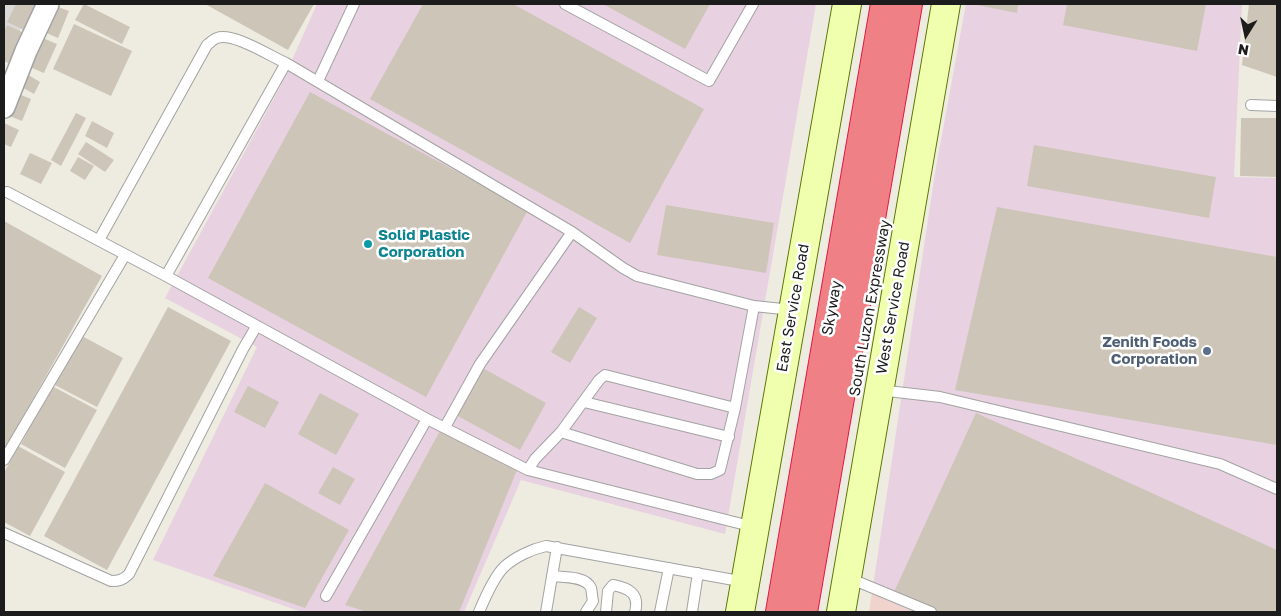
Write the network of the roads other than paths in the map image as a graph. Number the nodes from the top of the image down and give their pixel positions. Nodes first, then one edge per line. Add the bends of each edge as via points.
1 (48, 4) edge
2 (354, 4) edge
3 (565, 4) edge
4 (753, 4) edge
5 (847, 4) edge
6 (872, 4) edge
7 (885, 4) edge
8 (908, 4) edge
9 (922, 4) edge
10 (946, 4) edge
11 (286, 63) junction
12 (318, 81) junction
13 (1252, 104) dead end
14 (1277, 106) edge
15 (4, 107) edge
16 (7, 192) dead end
17 (572, 232) junction
18 (99, 240) junction
19 (124, 255) junction
20 (166, 276) junction
21 (754, 306) junction
22 (793, 310) junction
23 (256, 327) junction
24 (879, 390) junction
25 (584, 402) junction
26 (735, 408) junction
27 (427, 419) junction
28 (445, 427) junction
29 (561, 432) junction
30 (729, 437) junction
31 (4, 460) edge
32 (528, 470) junction
33 (1277, 489) edge
34 (754, 527) junction
35 (4, 533) edge
36 (557, 548) junction
37 (669, 568) junction
38 (698, 574) junction
39 (552, 576) junction
40 (847, 577) junction
41 (733, 580) junction
42 (326, 596) dead end
43 (479, 612) edge
44 (546, 612) edge
45 (586, 612) edge
46 (606, 612) edge
47 (635, 612) edge
48 (660, 612) edge
49 (692, 612) edge
50 (740, 612) edge
51 (769, 612) edge
52 (780, 612) edge
53 (803, 612) edge
54 (818, 612) edge
55 (841, 612) edge
56 (931, 612) edge

1 - 15 street
2 - 12 lane
3 - 4 lane via 709,81
5 - 22 main road, East Service Road
6 - 51 highway
7 - 52 highway, Skyway
8 - 53 highway, Skyway
9 - 54 highway, South Luzon Expressway
10 - 24 main road, West Service Road
11 - 12 lane
11 - 18 lane via 228,37 217,38 207,44
11 - 20 lane
12 - 17 lane
13 - 14 lane
16 - 18 lane
17 - 21 lane via 637,276
17 - 28 lane via 480,364
18 - 19 lane
19 - 20 lane
19 - 31 lane
20 - 23 lane
21 - 22 lane
21 - 26 lane
22 - 34 main road, East Service Road
23 - 27 lane
23 - 35 lane via 124,579 111,581
24 - 33 lane via 940,397 1220,464
24 - 40 main road, West Service Road
25 - 26 lane via 606,375
25 - 29 lane
25 - 30 lane
26 - 30 lane
27 - 28 lane
27 - 42 lane
28 - 32 lane
29 - 30 lane via 697,474 720,470
29 - 32 lane
32 - 34 lane
34 - 41 main road, East Service Road
36 - 37 lane
36 - 39 lane
36 - 43 lane via 546,546 528,552 503,568
37 - 38 lane
37 - 48 lane
38 - 41 lane
38 - 49 lane
39 - 44 lane
39 - 45 lane via 586,582 591,588 593,601
40 - 55 main road, West Service Road
40 - 56 lane
41 - 50 main road, East Service Road
46 - 47 lane via 608,591 613,585 634,595

